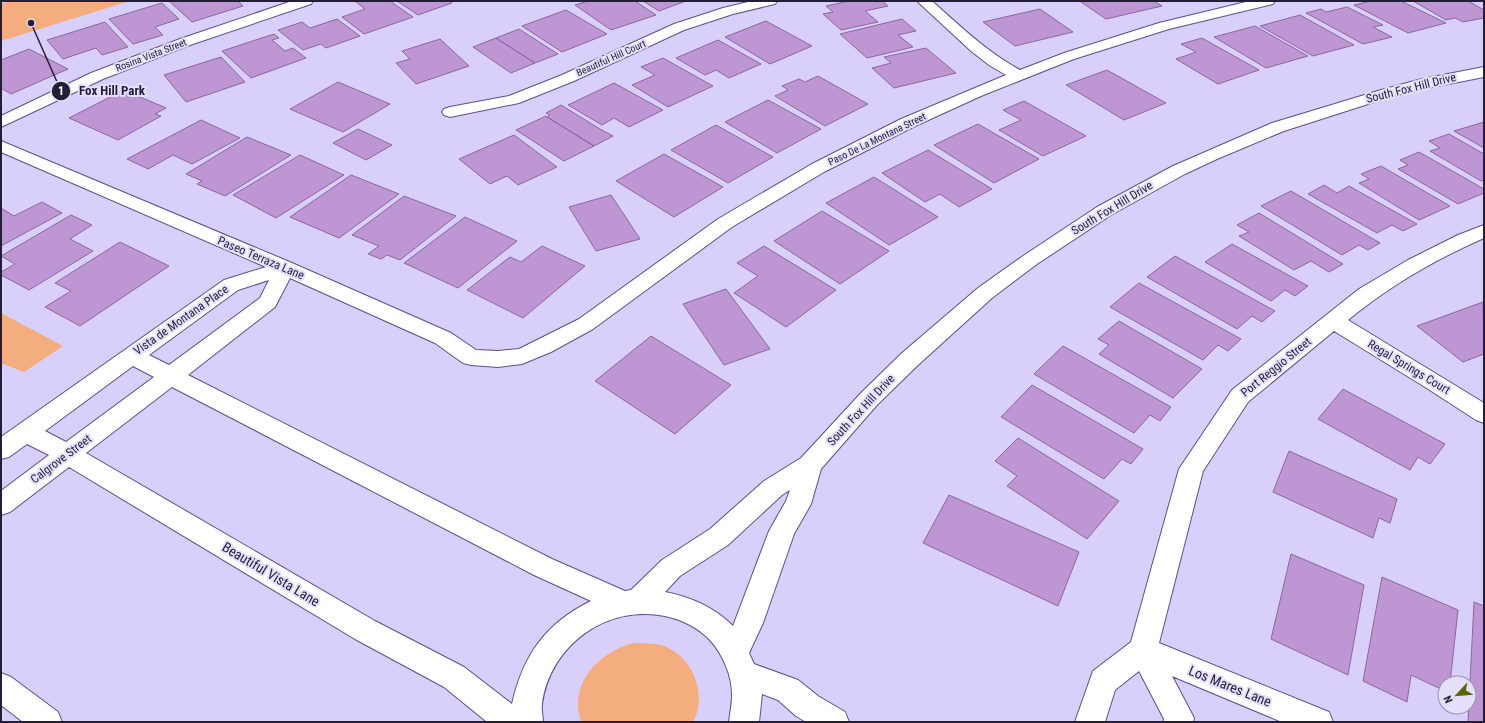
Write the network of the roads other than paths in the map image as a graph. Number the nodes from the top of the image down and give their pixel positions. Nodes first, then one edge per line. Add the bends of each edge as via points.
1 (306, 1) edge
2 (770, 1) edge
3 (924, 1) edge
4 (1268, 1) edge
5 (1196, 3) dead end
6 (1212, 14) junction
7 (1484, 72) edge
8 (1019, 76) junction
9 (450, 112) dead end
10 (1, 122) edge
11 (1, 146) edge
12 (1484, 231) edge
13 (284, 268) junction
14 (1333, 321) junction
15 (132, 356) junction
16 (522, 356) joint
17 (171, 376) junction
18 (1484, 414) edge
19 (26, 432) junction
20 (1, 450) edge
21 (68, 454) junction
22 (810, 465) junction
23 (2, 503) edge
24 (630, 601) junction
25 (1143, 650) junction
26 (739, 663) junction
27 (1, 687) edge
28 (47, 722) edge
29 (512, 722) edge
30 (528, 722) edge
31 (744, 722) edge
32 (834, 722) edge
33 (1090, 722) edge
34 (1178, 722) edge
35 (1318, 722) edge

1 - 10 street, Rosina Vista Street via 185,42 97,76
2 - 9 street, Beautiful Hill Court via 679,27 568,78 513,100
3 - 8 street via 976,48
4 - 6 street, Paso De La Montana Street
5 - 6 street
6 - 8 street, Paso De La Montana Street via 1164,26 1069,56
7 - 22 street, South Fox Hill Drive via 1387,93 1278,127 1185,167 1104,211 985,293 869,399
8 - 16 street, Paso De La Montana Street via 908,123 818,168 725,223 586,324
11 - 13 street, Paseo Terraza Lane
12 - 14 street, Port Reggio Street via 1415,265 1366,294
13 - 15 street, Vista de Montana Place via 231,285
13 - 16 street, Paseo Terraza Lane via 443,338 471,357 498,359
13 - 17 street via 268,302
14 - 18 street, Regal Springs Court
14 - 25 street, Port Reggio Street via 1240,396 1191,469
15 - 17 street
15 - 19 street, Vista de Montana Place
17 - 21 street, Calgrove Street
17 - 24 street via 542,567
19 - 20 street
19 - 21 street, Beautiful Vista Lane
21 - 23 street, Calgrove Street
21 - 29 street, Beautiful Vista Lane via 365,630 454,677
22 - 24 street, South Fox Hill Drive via 773,488 719,537 670,568
22 - 26 street, South Fox Hill Drive via 798,504 782,531 748,624
24 - 26 street via 664,602 695,612 720,631
24 - 30 street via 606,607 578,621 554,643 536,670 527,702
25 - 33 street via 1103,681
25 - 34 street via 1179,718
25 - 35 street, Los Mares Lane
26 - 31 street via 747,695
26 - 32 street via 788,690
27 - 28 street

